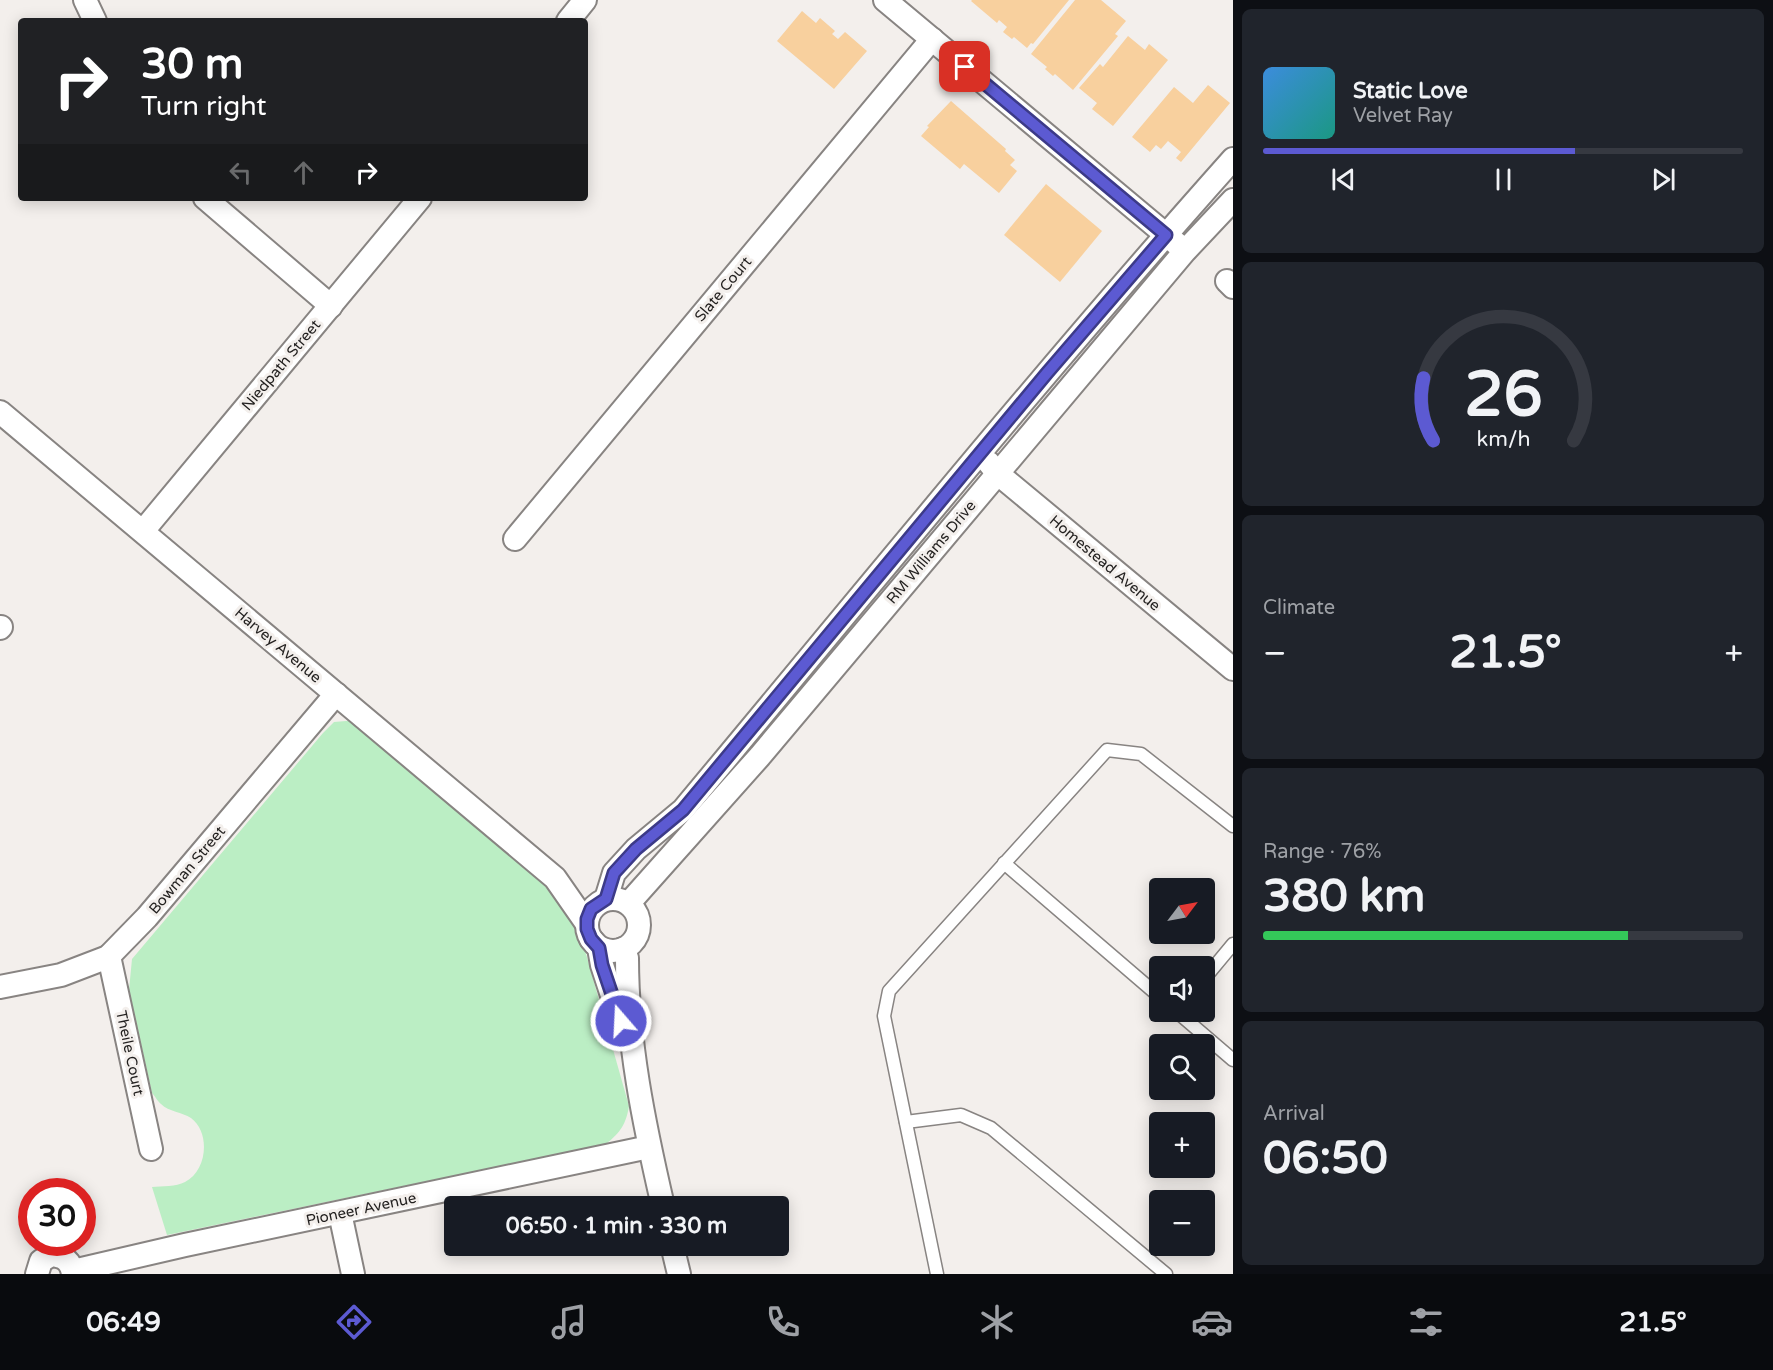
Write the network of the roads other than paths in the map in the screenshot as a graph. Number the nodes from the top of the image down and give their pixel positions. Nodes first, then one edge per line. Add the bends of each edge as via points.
1 (85, 0) edge
2 (585, 0) edge
3 (885, 0) edge
4 (94, 18) edge
5 (570, 18) edge
6 (932, 39) junction
7 (1233, 159) edge
8 (1233, 200) edge
9 (208, 201) edge
10 (418, 201) edge
11 (1166, 235) junction
12 (1185, 251) junction
13 (331, 306) junction
14 (0, 412) edge
15 (980, 454) junction
16 (998, 473) junction
17 (142, 531) junction
18 (515, 539) dead end
19 (1233, 669) edge
20 (336, 694) junction
21 (1233, 826) edge
22 (1004, 863) junction
23 (555, 878) junction
24 (604, 900) junction
25 (629, 903) junction
26 (589, 931) junction
27 (1233, 944) edge
28 (623, 949) junction
29 (109, 956) junction
30 (1215, 966) edge
31 (0, 987) edge
32 (1149, 988) edge
33 (1189, 1022) edge
34 (632, 1056) junction
35 (1233, 1060) edge
36 (906, 1122) junction
37 (650, 1148) junction
38 (151, 1149) dead end
39 (661, 1196) edge
40 (340, 1213) junction
41 (675, 1256) edge
42 (73, 1273) edge
43 (37, 1274) edge
44 (353, 1274) edge
45 (679, 1274) edge
46 (937, 1274) edge
47 (1166, 1274) edge

1 - 4 street
2 - 5 street
3 - 6 street
6 - 11 street
6 - 18 street, Slate Court
7 - 11 street, RM Williams Drive
8 - 12 street, RM Williams Drive
9 - 13 street
10 - 13 street, Niedpath Street
11 - 12 street
11 - 15 street, RM Williams Drive
12 - 16 street, RM Williams Drive
13 - 17 street, Niedpath Street
14 - 17 street, Harvey Avenue
15 - 16 street, Homestead Avenue
15 - 24 street, RM Williams Drive via 683,810 614,873
16 - 19 street, Homestead Avenue
16 - 25 street, RM Williams Drive via 760,756
17 - 20 street, Harvey Avenue
20 - 23 street, Harvey Avenue
20 - 29 street, Bowman Street via 147,917
21 - 22 lane via 1141,754 1107,750
22 - 32 lane
22 - 36 lane via 889,991 884,1016
23 - 24 street, Harvey Avenue
23 - 26 street, Harvey Avenue
24 - 25 street, Harvey Avenue
24 - 26 street, RM Williams Drive via 591,909
25 - 28 street via 639,923 638,931
26 - 28 street via 597,946
26 - 34 street via 599,948
27 - 30 lane
28 - 34 street via 627,958
29 - 31 street, Bowman Street via 61,975
29 - 38 street, Theile Court
33 - 35 lane
34 - 37 street
36 - 46 lane
36 - 47 lane via 961,1115 991,1128
37 - 39 street
37 - 40 street, Pioneer Avenue
40 - 42 street, Pioneer Avenue
40 - 44 street
41 - 45 street
42 - 43 street via 65,1258 51,1255 41,1262

